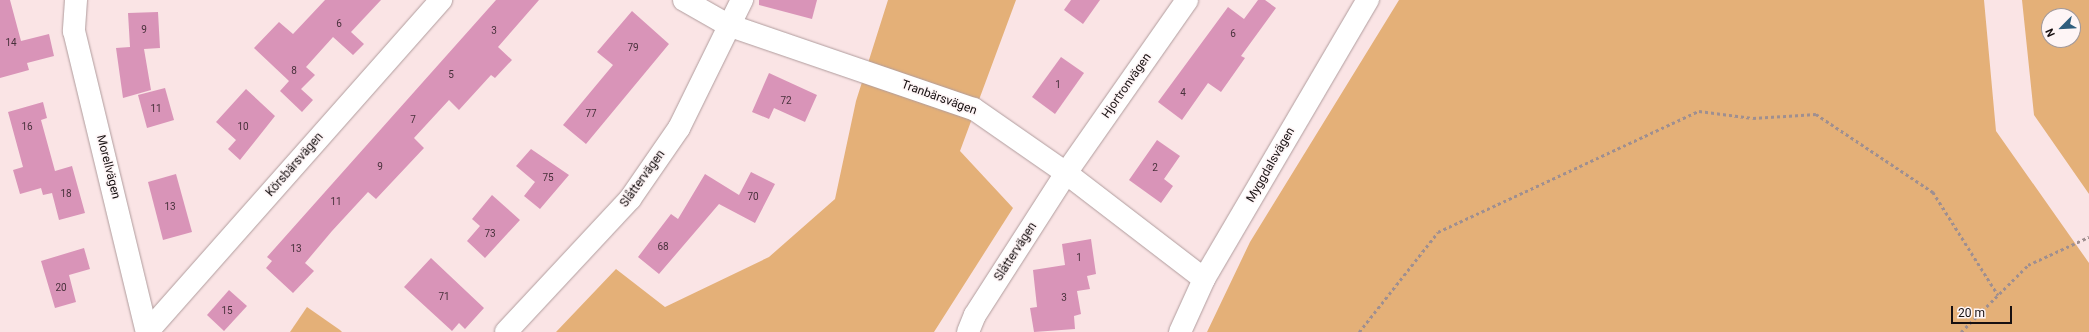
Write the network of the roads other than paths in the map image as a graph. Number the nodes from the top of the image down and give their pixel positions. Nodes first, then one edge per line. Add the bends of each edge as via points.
1 (76, 0) edge
2 (440, 0) edge
3 (684, 0) edge
4 (742, 0) edge
5 (1187, 0) edge
6 (1368, 0) edge
7 (728, 25) junction
8 (1066, 173) junction
9 (1204, 279) junction
10 (148, 331) edge
11 (506, 332) edge
12 (968, 332) edge
13 (1180, 332) edge

1 - 10 street, Morellvägen via 74,32
2 - 10 street, Körsbärsvägen
3 - 7 street, Tranbärsvägen
4 - 7 street, Slåttervägen
5 - 8 street, Hjortronvägen
6 - 9 street, Myggdalsvägen
7 - 8 street, Tranbärsvägen via 974,109
7 - 11 street, Slåttervägen via 679,128 630,199
8 - 9 street, Tranbärsvägen
8 - 12 street, Slåttervägen via 975,315
9 - 13 street, Myggdalsvägen

